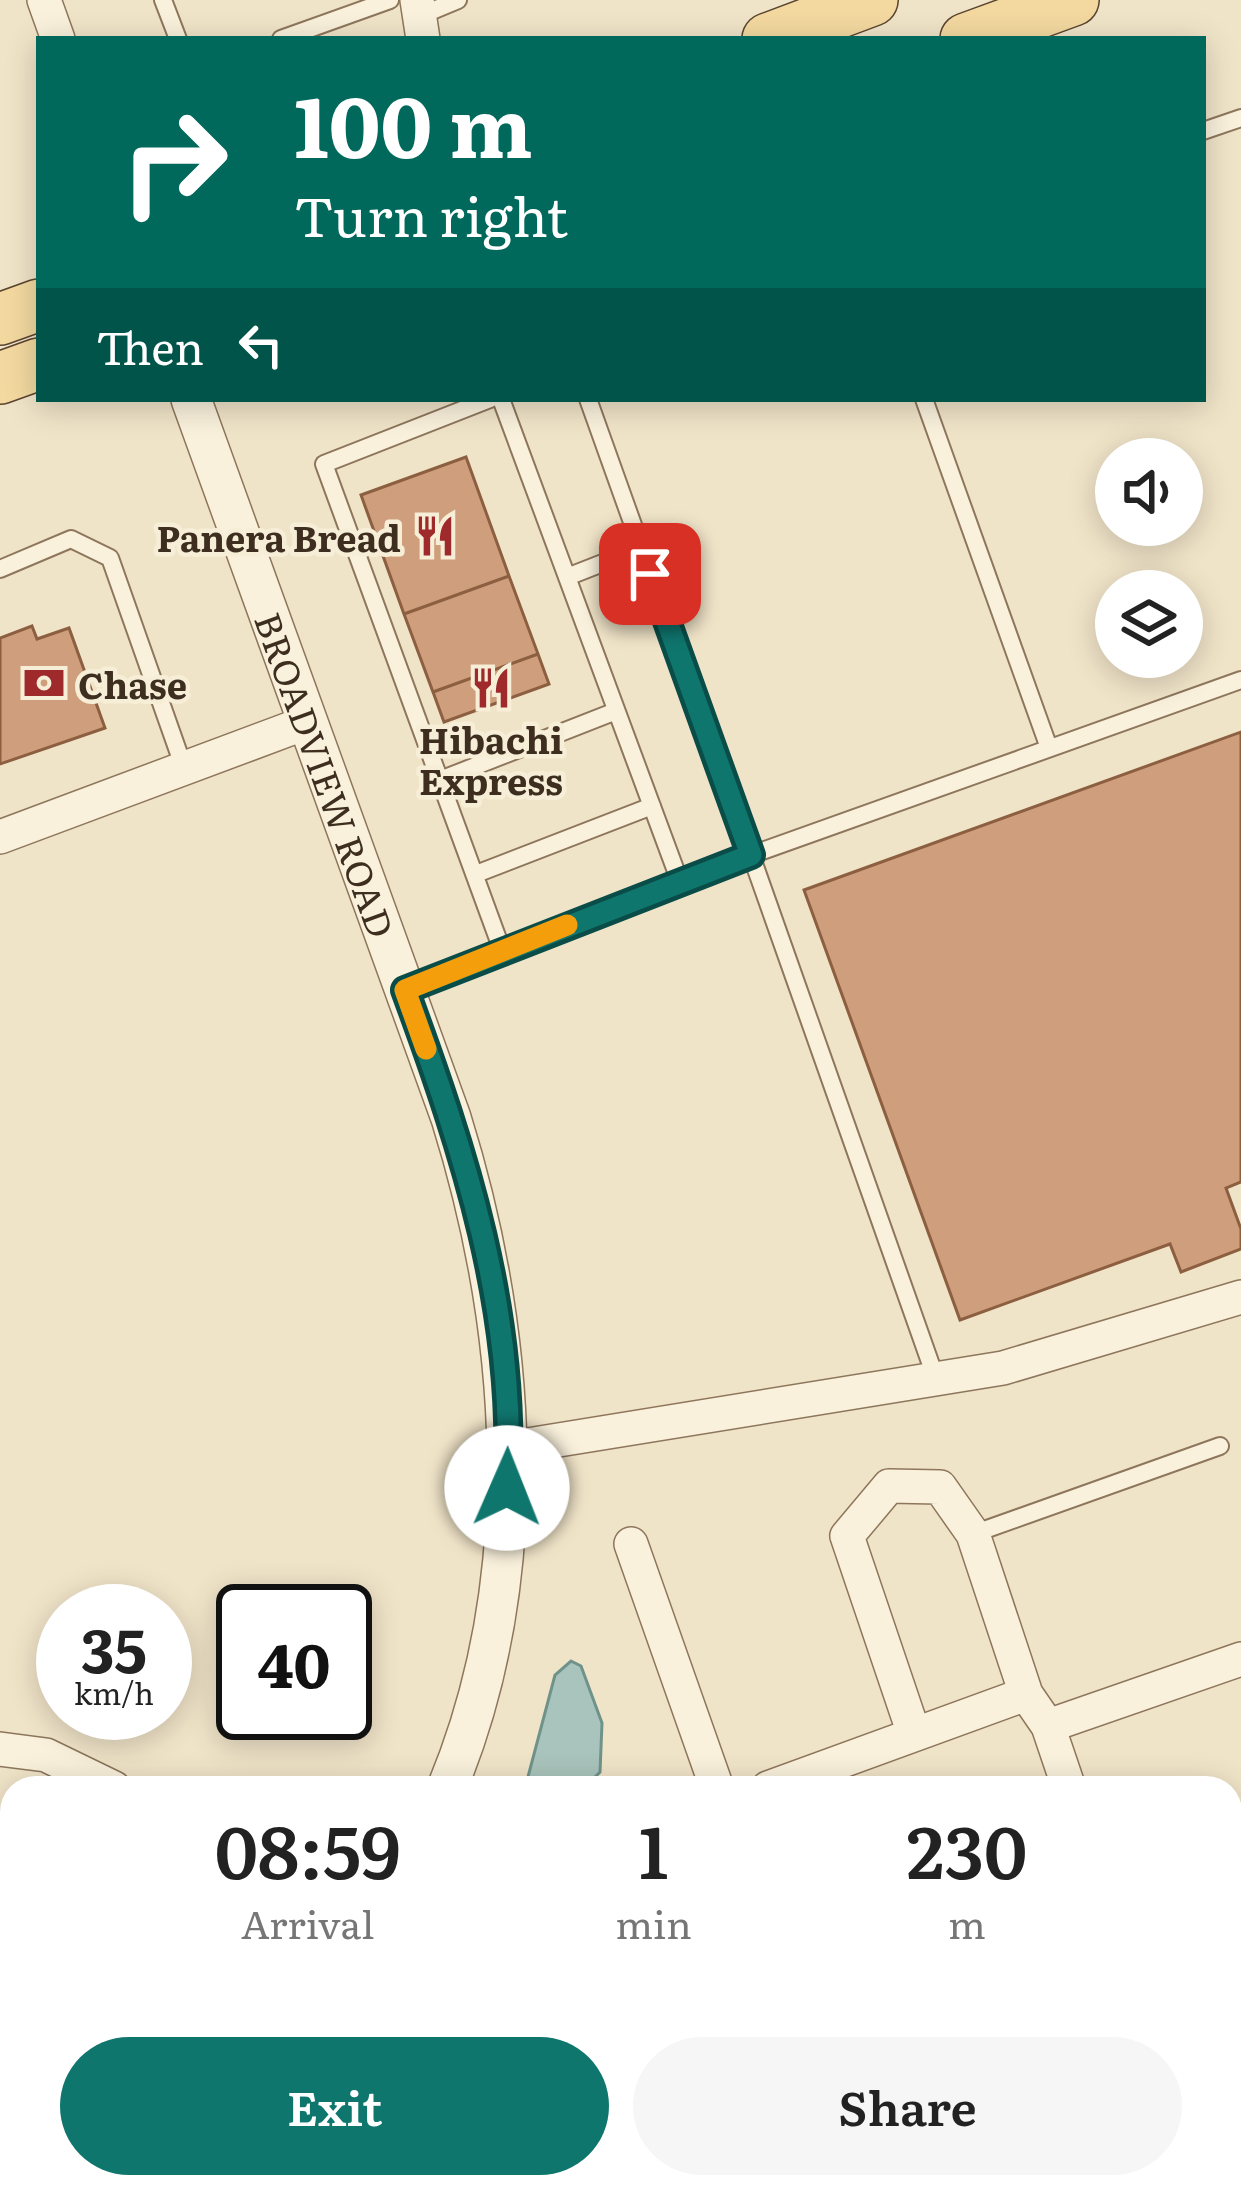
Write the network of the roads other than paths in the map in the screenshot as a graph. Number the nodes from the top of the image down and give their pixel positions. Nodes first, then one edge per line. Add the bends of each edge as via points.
1 (44, 0) edge
2 (163, 0) edge
3 (390, 0) edge
4 (458, 0) edge
5 (872, 0) edge
6 (1073, 0) edge
7 (351, 7) edge
8 (426, 23) edge
9 (57, 36) edge
10 (177, 36) edge
11 (288, 36) edge
12 (776, 36) edge
13 (974, 36) edge
14 (1241, 118) edge
15 (1206, 130) edge
16 (36, 306) edge
17 (0, 319) edge
18 (36, 365) edge
19 (0, 378) edge
20 (192, 402) edge
21 (482, 402) edge
22 (502, 402) edge
23 (589, 402) edge
24 (925, 402) edge
25 (641, 548) junction
26 (0, 569) edge
27 (567, 577) junction
28 (1241, 680) edge
29 (616, 711) junction
30 (308, 722) junction
31 (1049, 748) junction
32 (184, 768) junction
33 (440, 780) junction
34 (652, 806) junction
35 (0, 837) edge
36 (751, 855) junction
37 (476, 874) junction
38 (680, 882) junction
39 (502, 950) junction
40 (405, 990) junction
41 (1241, 1297) edge
42 (936, 1379) junction
43 (1220, 1446) dead end
44 (509, 1448) junction
45 (973, 1534) junction
46 (631, 1544) dead end
47 (1241, 1659) edge
48 (1026, 1694) junction
49 (1048, 1726) junction
50 (914, 1734) junction
51 (0, 1749) edge
52 (89, 1776) edge
53 (451, 1776) edge
54 (712, 1776) edge
55 (800, 1776) edge
56 (1065, 1776) edge

1 - 9 street
2 - 10 lane
3 - 7 lane
4 - 8 lane
5 - 12 main road
6 - 13 main road
7 - 11 lane
14 - 15 lane
16 - 17 main road
18 - 19 main road
20 - 30 street, BROADVIEW ROAD
21 - 33 lane via 324,464
22 - 27 lane
23 - 25 lane
24 - 31 lane
25 - 27 lane
25 - 36 lane
26 - 32 lane via 71,539 110,558
27 - 29 lane
28 - 31 lane
29 - 33 lane
29 - 34 lane
30 - 32 street
30 - 40 street, BROADVIEW ROAD
31 - 36 lane
32 - 35 street
33 - 37 lane
34 - 37 lane
34 - 38 lane
36 - 38 lane
36 - 42 lane
37 - 39 lane
38 - 39 lane
39 - 40 lane
40 - 44 street, BROADVIEW ROAD via 479,1208
41 - 42 street via 1003,1368
42 - 44 street
43 - 45 lane
44 - 53 street, BROADVIEW ROAD via 502,1569 481,1682
45 - 48 street
45 - 50 street via 940,1487 889,1486 847,1537
46 - 54 street
47 - 49 street
48 - 49 street
48 - 50 street
49 - 56 street
50 - 55 street
51 - 52 street via 46,1755

